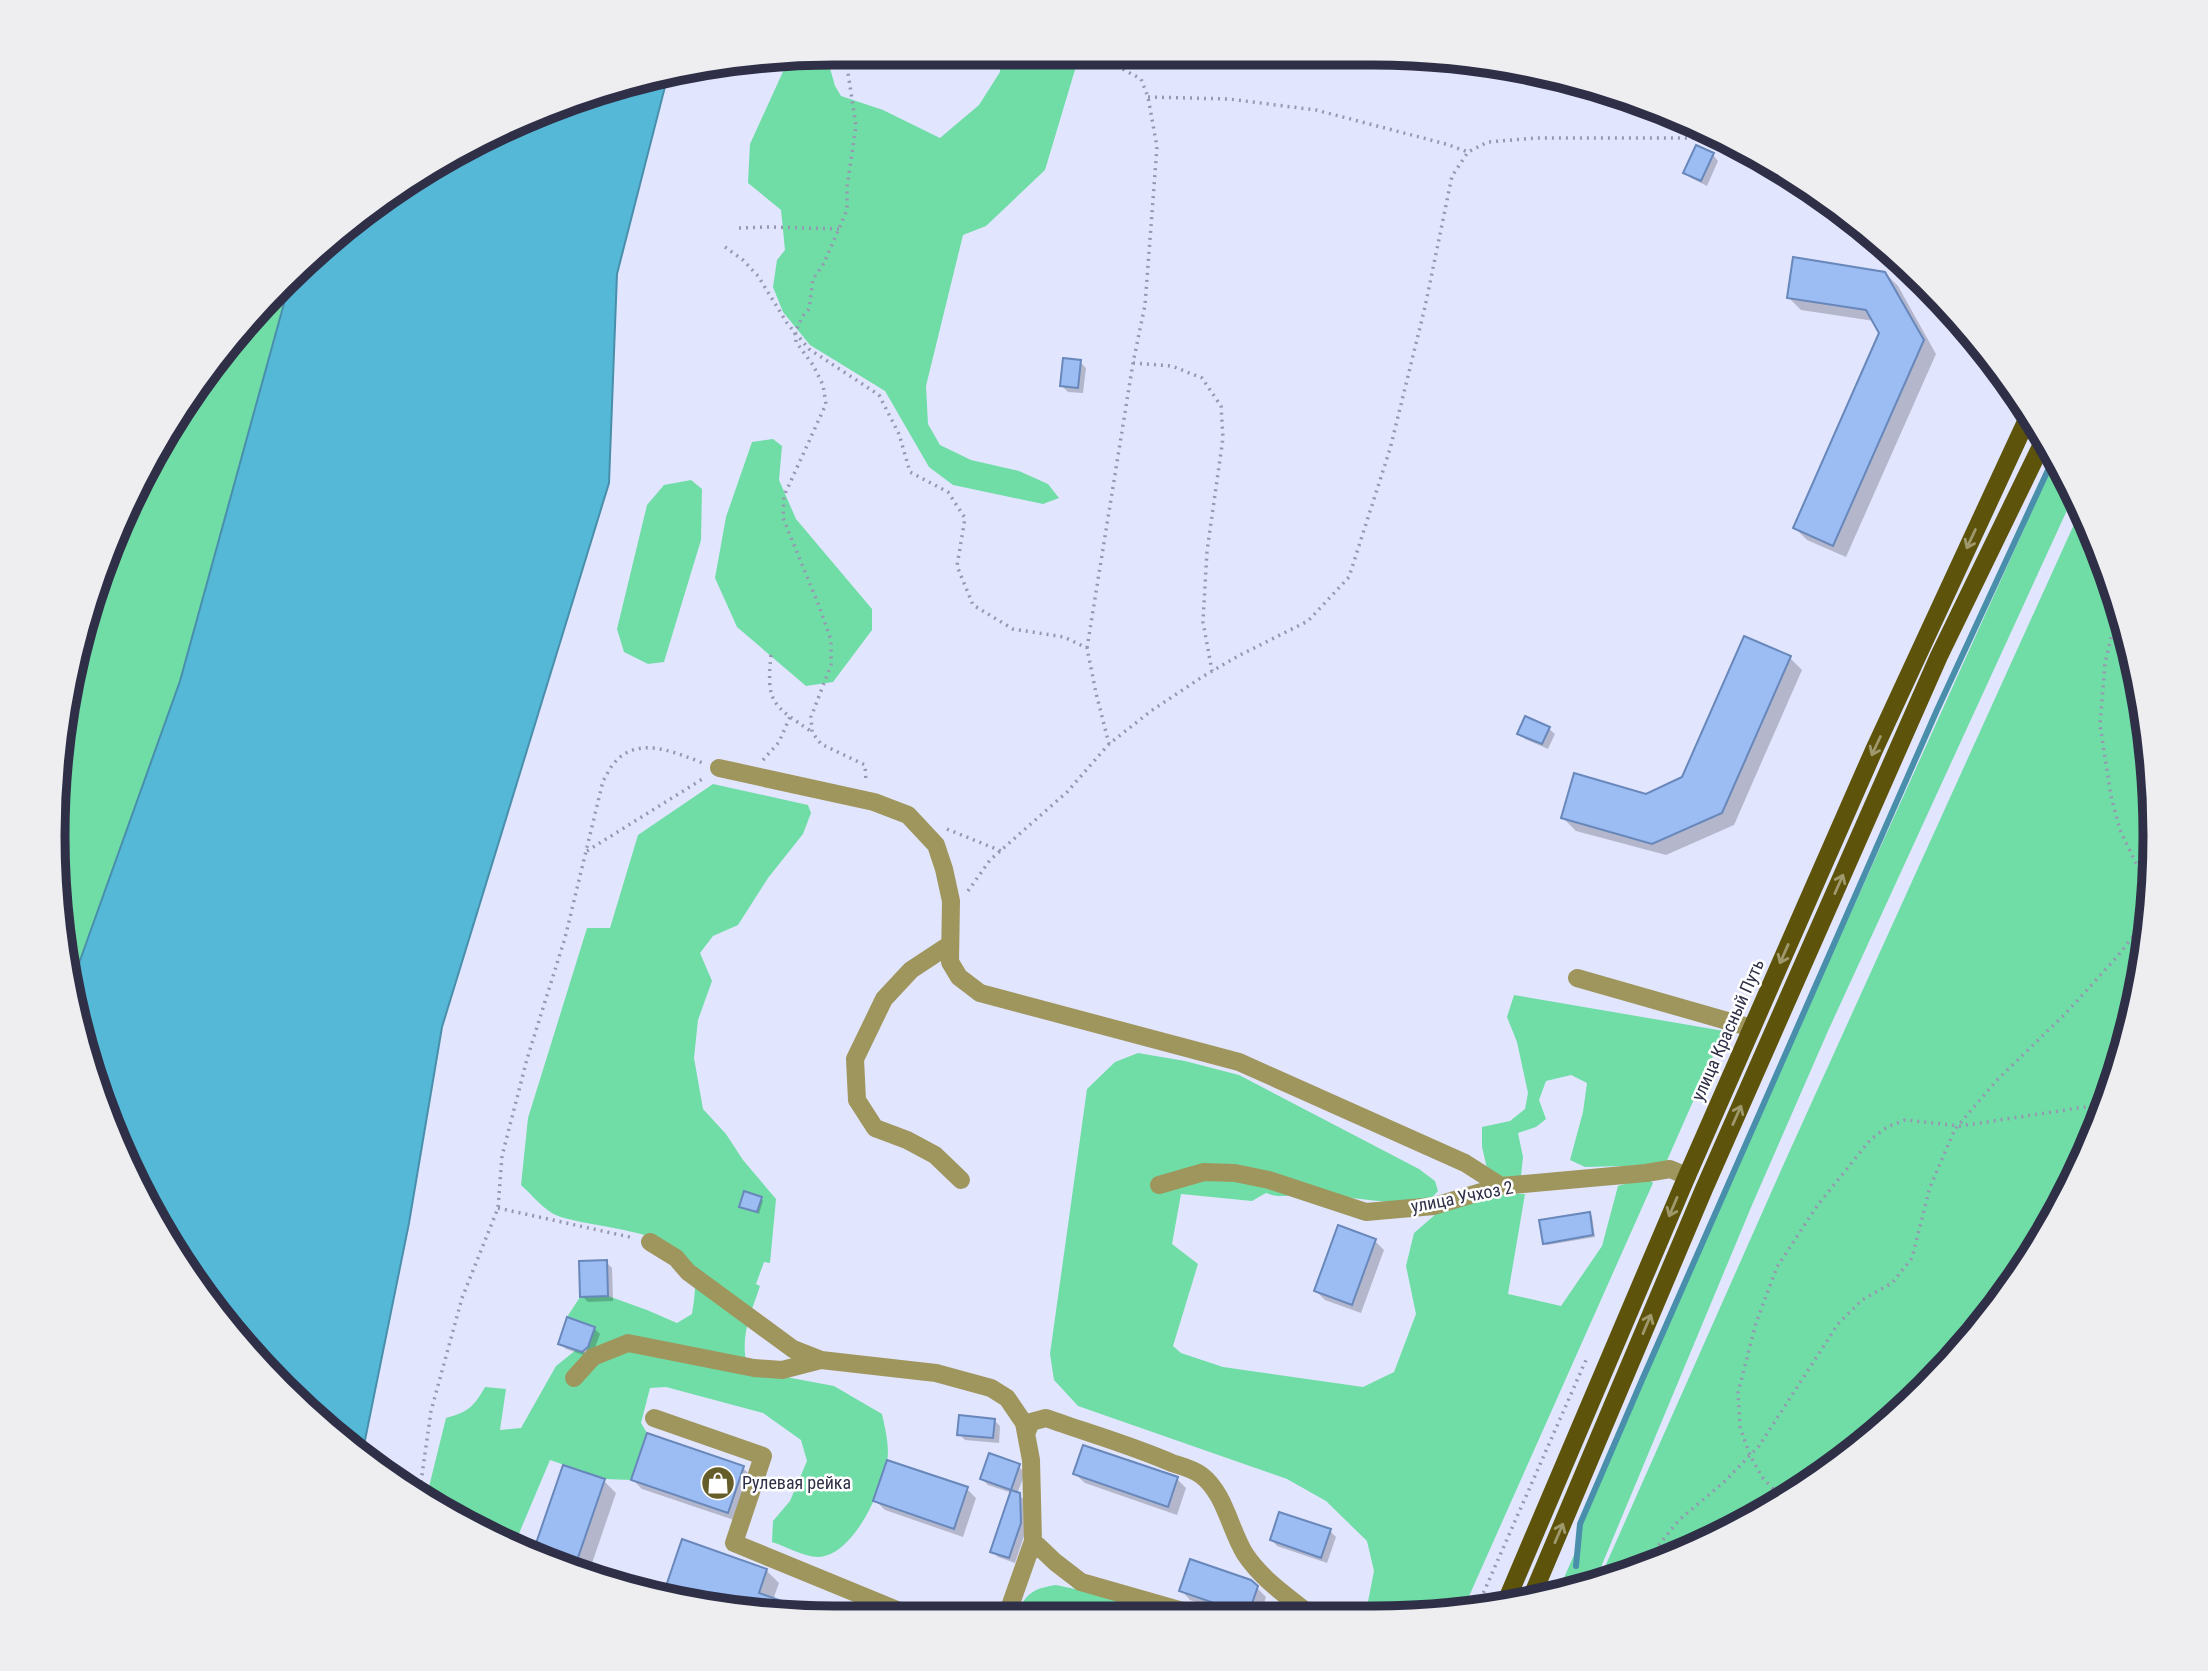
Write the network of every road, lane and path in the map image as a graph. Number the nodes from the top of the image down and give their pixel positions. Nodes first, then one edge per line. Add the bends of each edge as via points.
1 (847, 65) edge
2 (1099, 65) edge
3 (1148, 97) junction
4 (1700, 138) edge
5 (1468, 152) junction
6 (739, 228) dead end
7 (839, 229) junction
8 (725, 247) dead end
9 (795, 333) junction
10 (1133, 363) junction
11 (2024, 425) edge
12 (2040, 449) edge
13 (2114, 626) edge
14 (1087, 648) junction
15 (771, 655) dead end
16 (1212, 671) junction
17 (790, 717) junction
18 (812, 732) junction
19 (1109, 744) junction
20 (719, 768) junction
21 (740, 771) junction
22 (874, 802) junction
23 (939, 826) dead end
24 (1000, 850) junction
25 (587, 851) junction
26 (2142, 875) edge
27 (950, 915) junction
28 (2138, 930) edge
29 (949, 945) junction
30 (1577, 978) dead end
31 (1752, 1028) junction
32 (2094, 1106) edge
33 (1960, 1126) junction
34 (1687, 1176) junction
35 (961, 1180) dead end
36 (1158, 1185) dead end
37 (1501, 1186) junction
38 (498, 1208) junction
39 (650, 1242) joint
40 (821, 1360) junction
41 (574, 1378) dead end
42 (654, 1418) dead end
43 (1026, 1434) junction
44 (1750, 1455) junction
45 (421, 1485) edge
46 (1776, 1492) edge
47 (1033, 1541) junction
48 (1652, 1553) edge
49 (1535, 1588) edge
50 (1509, 1593) edge
51 (887, 1606) edge
52 (1010, 1606) edge
53 (1165, 1606) edge
54 (1299, 1606) edge

1 - 7 path via 856,126 847,210
2 - 3 path via 1119,67 1141,79
3 - 5 path via 1229,99 1316,110
3 - 10 path via 1157,146 1145,305
4 - 5 path via 1536,138 1488,142
5 - 16 path via 1452,176 1390,449 1349,577 1308,621
6 - 7 path
7 - 9 path via 813,279 809,309
8 - 9 path via 758,276
9 - 14 path via 809,349 879,395 899,434 910,472 948,492 965,518 957,566 973,605 1013,629 1064,637
9 - 18 path via 823,385 826,404 784,496 783,518 831,640 831,665 811,718
10 - 14 path
10 - 16 path via 1172,366 1202,378 1221,406 1223,438 1203,622
11 -> 31 main road, улица Красный Путь
49 -> 12 main road via 1704,1189 1928,681
13 - 26 path via 2105,663 2100,725 2120,830
14 - 19 path
15 - 17 path via 771,697
16 - 19 path
17 - 18 path
17 - 21 path via 779,742 764,759
18 - 22 path via 821,744 865,765 866,788
19 - 24 path via 1067,792
20 - 21 street
20 - 25 path
20 - 25 path via 658,747 630,751 615,761 603,781
21 - 22 street
22 - 27 street via 908,815 936,845 951,901
23 - 24 path
24 - 27 path
25 - 38 path via 502,1156
27 - 29 street
28 - 33 path
29 - 35 street via 911,970 884,999 855,1059 857,1100 875,1128 935,1155
29 - 37 street via 950,962 959,977 980,993 1240,1062 1465,1163
30 - 31 street
31 - 34 main road, улица Красный Путь
32 - 33 path
33 - 44 path via 1930,1187 1913,1258 1892,1283 1862,1300 1838,1324
33 - 44 path via 1905,1120 1870,1140 1817,1206 1777,1267 1756,1323 1738,1393 1740,1427
34 - 37 street, улица Учхоз 2 via 1670,1169
34 -> 50 main road, улица Красный Путь
36 - 37 street, улица Учхоз 2 via 1204,1172 1235,1173 1366,1212 1434,1206
38 - 39 path
38 - 45 path via 449,1343 431,1411
39 - 40 street via 793,1349
40 - 41 street via 782,1370 754,1368 628,1343 593,1357
40 - 43 street via 936,1373 991,1388 1007,1398
42 - 51 street via 763,1456 734,1543
43 - 47 street
43 - 54 street via 1031,1422 1046,1418 1201,1475 1214,1489 1246,1555 1269,1583
44 - 46 path
44 - 48 path via 1679,1520
47 - 52 street
47 - 53 street via 1082,1582

